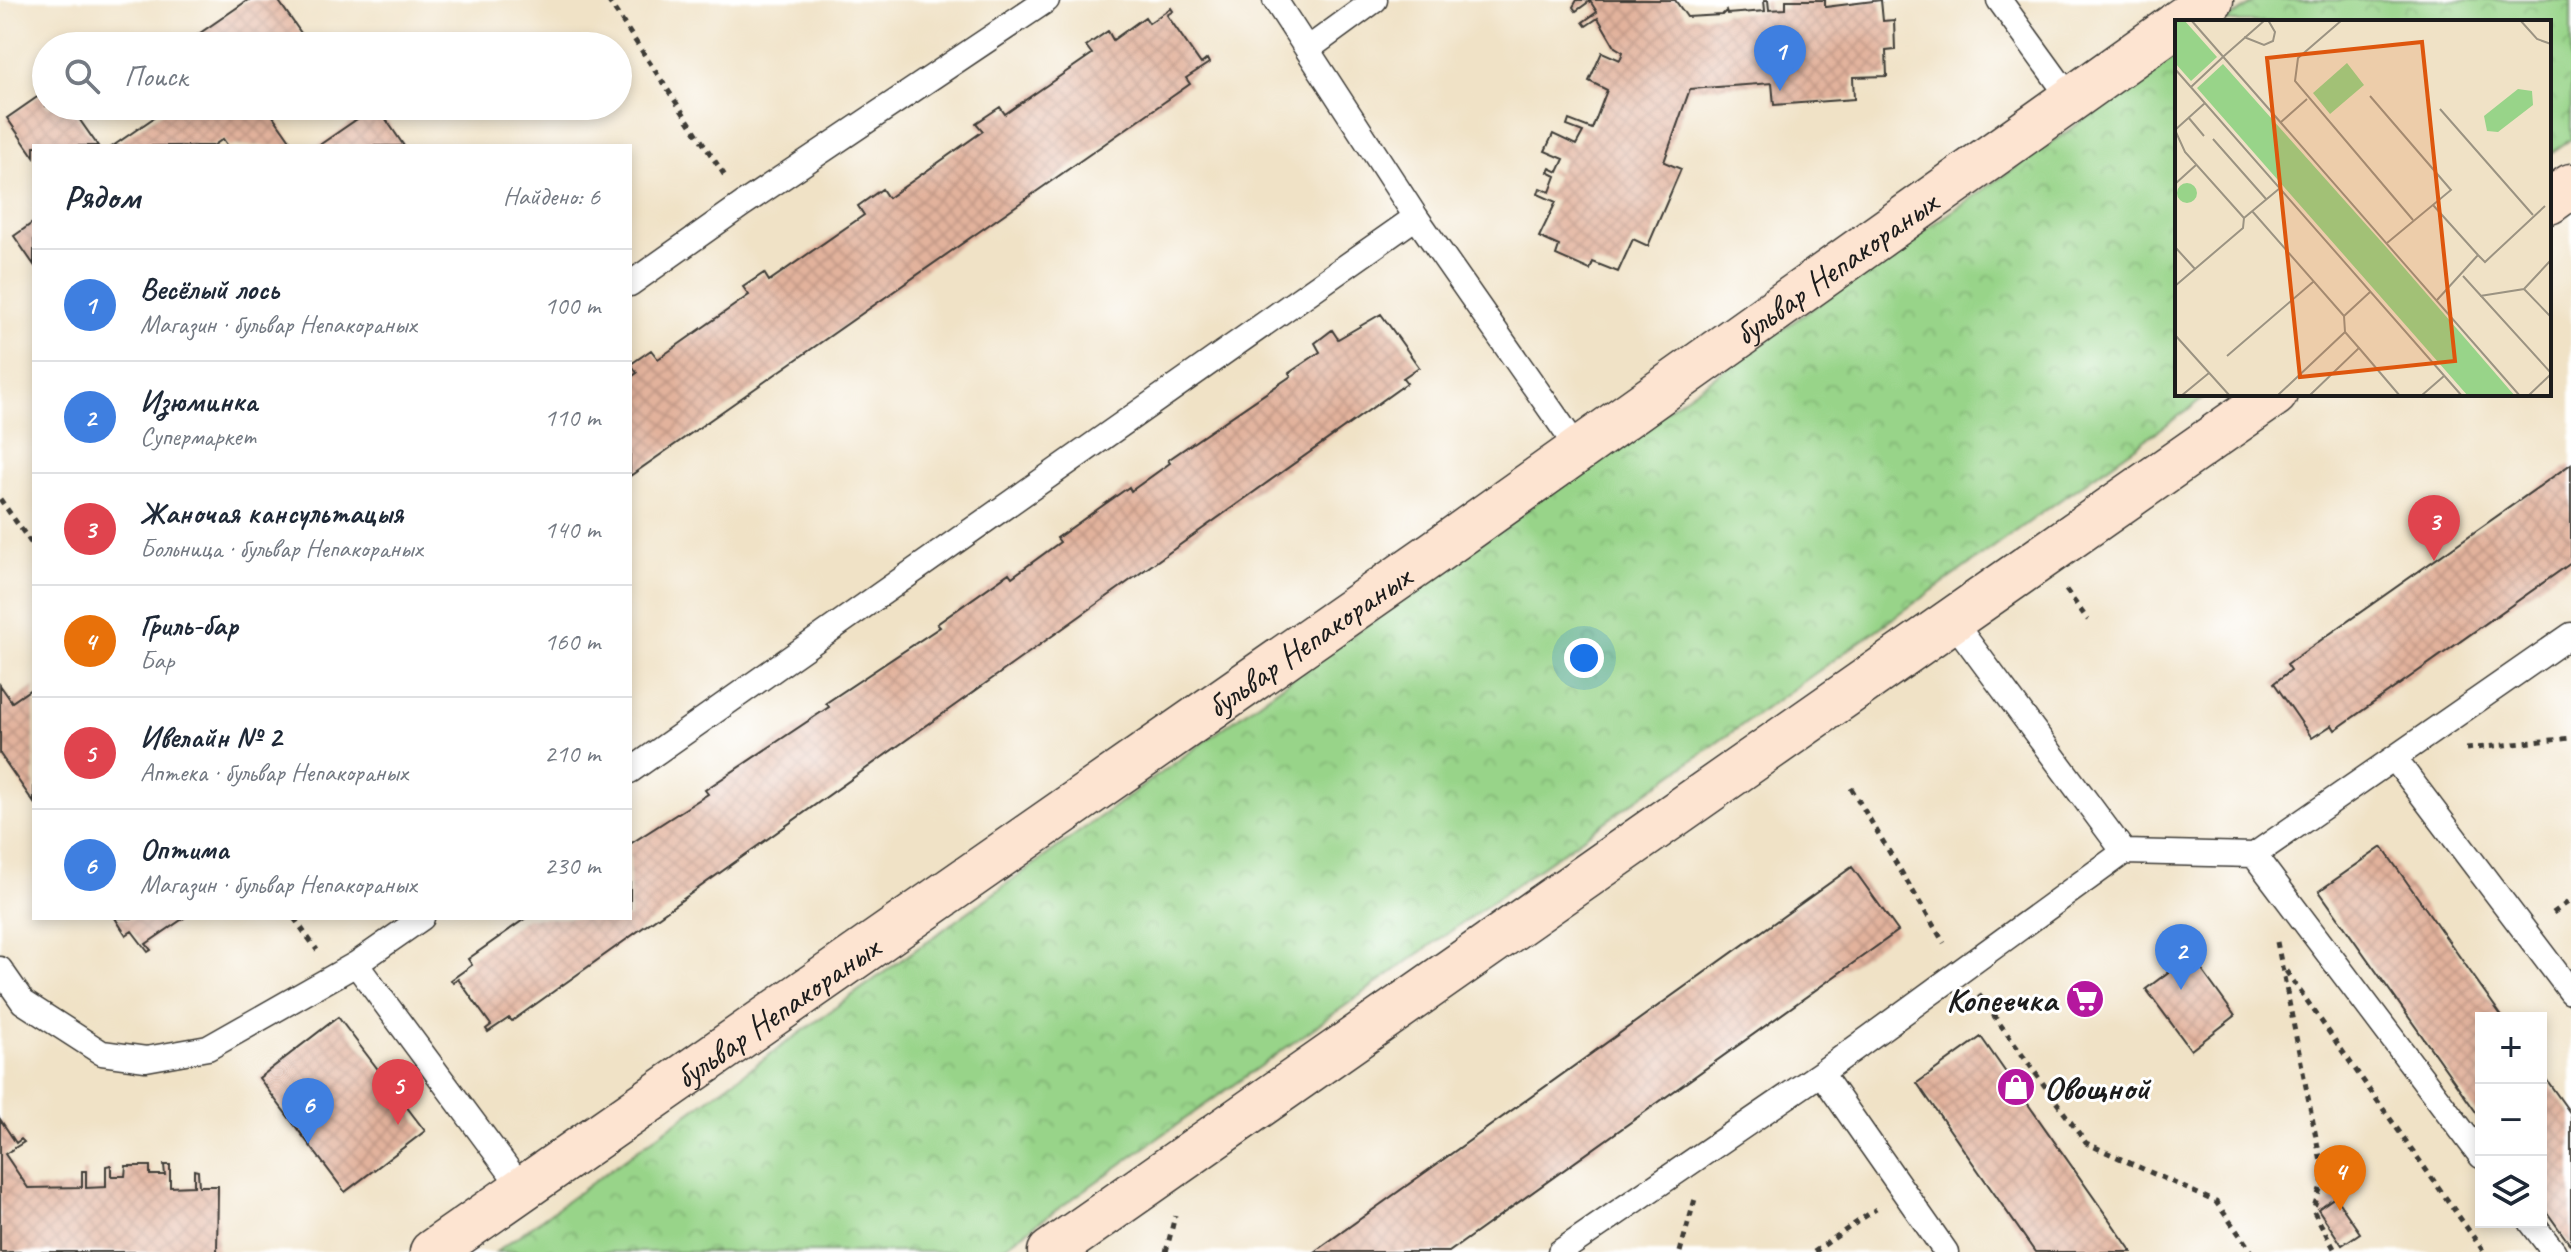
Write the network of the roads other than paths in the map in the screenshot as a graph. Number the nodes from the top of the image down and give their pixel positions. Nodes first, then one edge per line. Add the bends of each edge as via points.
1 (1047, 0) edge
2 (1275, 0) edge
3 (1375, 0) edge
4 (1999, 0) edge
5 (2211, 0) edge
6 (2182, 20) edge
7 (2175, 25) edge
8 (1308, 49) junction
9 (2070, 98) junction
10 (2571, 186) edge
11 (2551, 201) edge
12 (1416, 217) junction
13 (632, 283) edge
14 (2272, 396) edge
15 (1578, 449) junction
16 (1952, 620) junction
17 (2571, 635) edge
18 (2394, 758) junction
19 (632, 770) edge
20 (2124, 852) junction
21 (2254, 855) junction
22 (419, 920) edge
23 (356, 964) junction
24 (0, 969) edge
25 (2571, 992) edge
26 (1821, 1073) junction
27 (2475, 1148) edge
28 (522, 1188) junction
29 (2536, 1228) edge
30 (432, 1252) edge
31 (1050, 1252) edge
32 (1560, 1252) edge
33 (1946, 1252) edge
34 (2554, 1252) edge

1 - 13 lane
2 - 8 lane
3 - 8 lane
4 - 9 lane
5 - 6 main road, бульвар Непакораных
7 - 9 main road, бульвар Непакораных
8 - 12 lane
9 - 15 main road, бульвар Непакораных
10 - 11 main road
12 - 15 lane
12 - 19 lane
14 - 16 main road
15 - 28 main road, бульвар Непакораных
16 - 20 lane
16 - 31 main road
17 - 18 lane
18 - 21 lane
18 - 25 lane
20 - 21 lane
20 - 26 lane
21 - 27 lane
22 - 23 lane
23 - 24 lane via 208,1048 146,1059 102,1053 23,1002
23 - 28 lane
26 - 32 lane
26 - 33 lane
28 - 30 main road, бульвар Непакораных
29 - 34 lane

